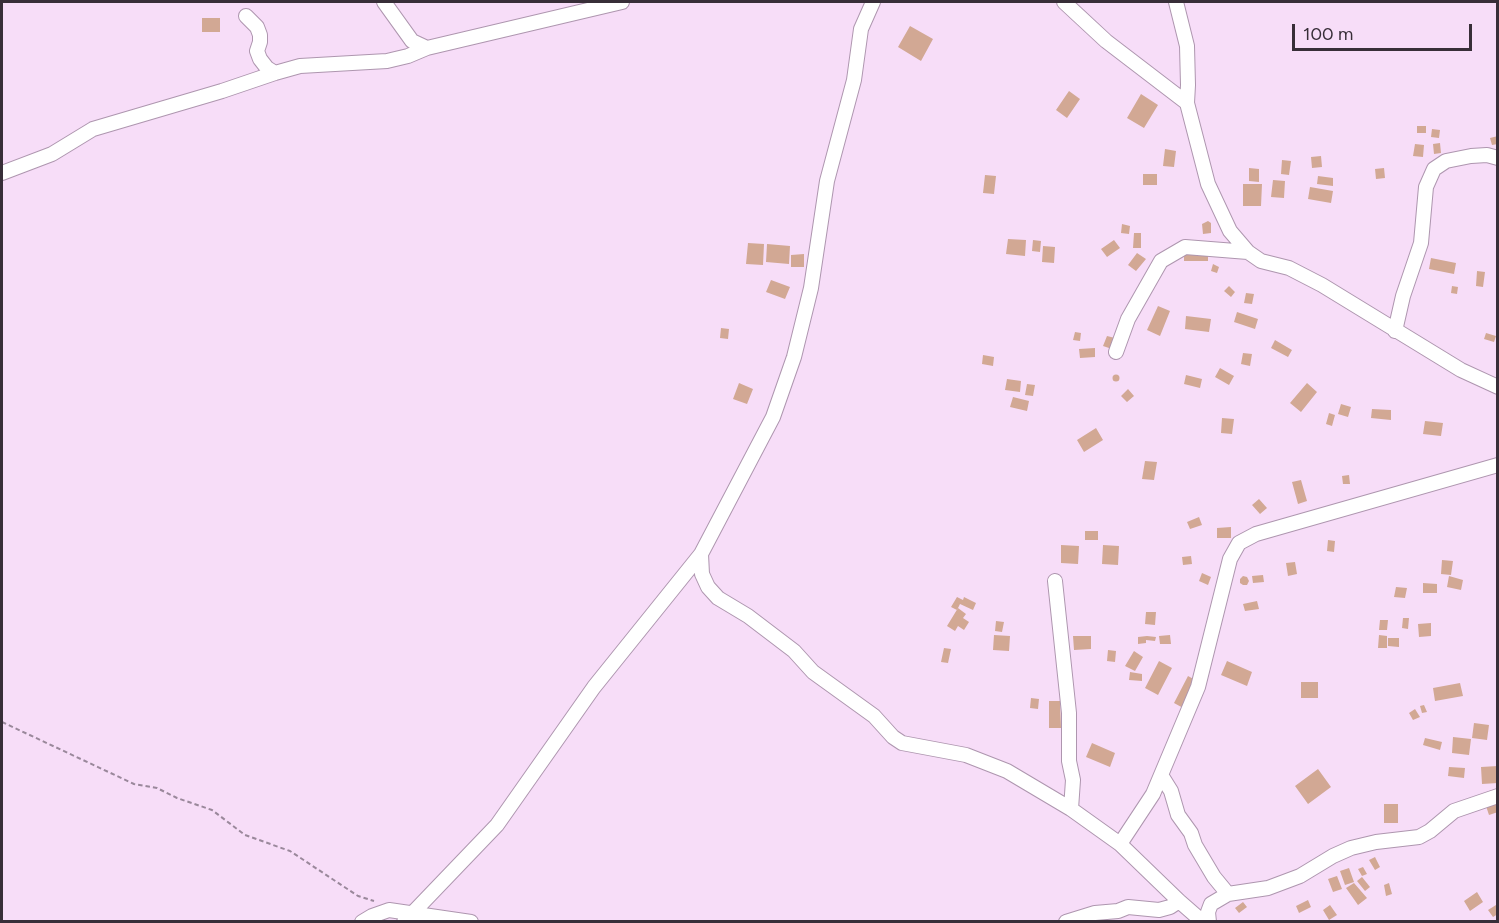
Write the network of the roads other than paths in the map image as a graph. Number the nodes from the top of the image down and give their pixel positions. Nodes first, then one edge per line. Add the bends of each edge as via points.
1 (384, 2) edge
2 (622, 2) edge
3 (873, 2) edge
4 (1064, 2) edge
5 (1176, 2) edge
6 (246, 16) dead end
7 (427, 48) junction
8 (275, 72) junction
9 (1187, 104) junction
10 (1497, 158) edge
11 (2, 173) edge
12 (1248, 252) junction
13 (1395, 331) junction
14 (1116, 352) dead end
15 (1497, 387) edge
16 (1497, 465) edge
17 (701, 555) junction
18 (704, 578) junction
19 (680, 581) junction
20 (1055, 581) dead end
21 (1161, 775) junction
22 (1497, 796) edge
23 (1071, 809) junction
24 (1120, 844) junction
25 (1214, 877) junction
26 (1228, 894) junction
27 (1179, 901) junction
28 (1211, 904) junction
29 (408, 918) edge
30 (362, 921) edge
31 (471, 921) edge
32 (1066, 921) edge
33 (1203, 921) edge
34 (1209, 921) edge

1 - 7 street via 412,41
2 - 7 street
3 - 17 street via 861,29 854,80 827,181 811,288 794,357 773,417
4 - 9 street via 1106,41
5 - 9 street via 1186,46
6 - 8 street via 260,34 260,59
7 - 8 street via 387,61 300,66
8 - 11 street via 93,129 52,154
9 - 12 street via 1208,184 1230,231
10 - 13 street via 1471,156 1446,161 1434,169 1426,187 1421,243
12 - 13 street via 1261,261 1298,272
12 - 14 street via 1185,247 1161,261 1128,319
13 - 15 street
16 - 21 street via 1256,534 1239,543 1230,559 1198,687
17 - 18 street
17 - 19 street
18 - 19 street
18 - 23 street via 718,598 794,651 813,672 874,716 902,743 966,755 998,768
19 - 29 street via 594,687 497,825
20 - 23 street via 1069,713
21 - 24 street via 1145,809
21 - 25 street via 1178,815
22 - 26 street via 1454,811 1419,837 1351,848 1300,876 1268,888
23 - 24 street
24 - 27 street
25 - 26 street
25 - 28 street
26 - 28 street
27 - 32 street via 1159,910 1128,907
27 - 33 street
28 - 34 street
29 - 30 street via 389,910
29 - 31 street

